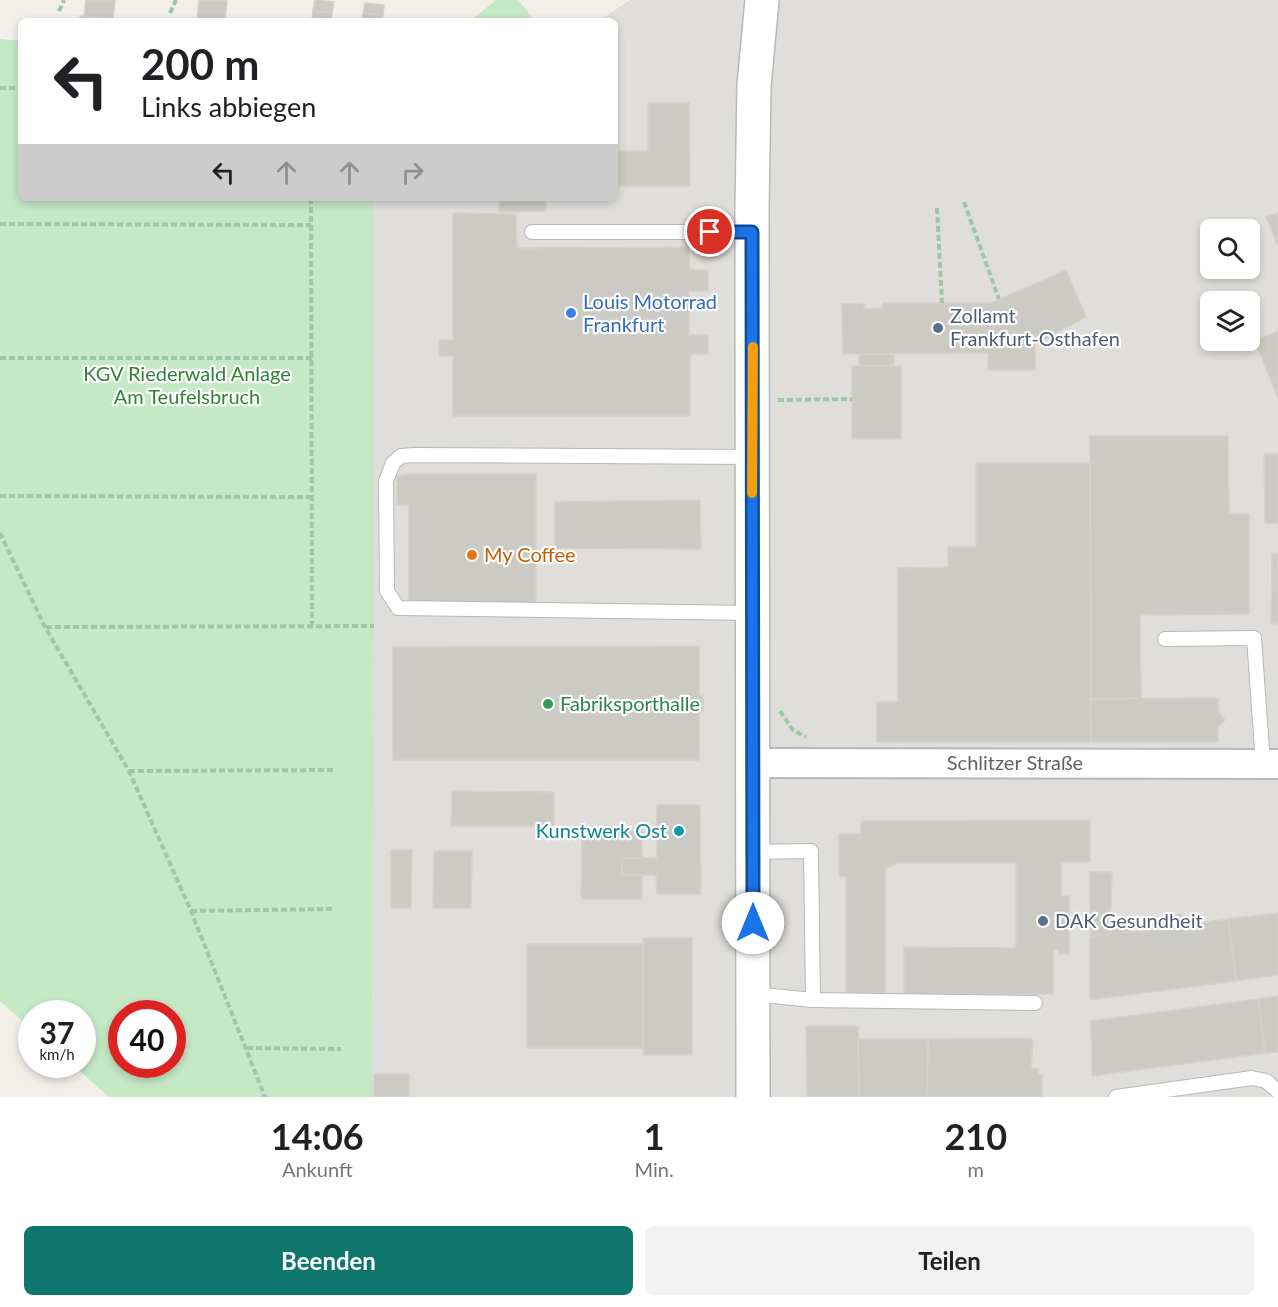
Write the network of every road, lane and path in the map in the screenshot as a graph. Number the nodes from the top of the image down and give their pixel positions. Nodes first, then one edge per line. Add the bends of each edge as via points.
1 (64, 0) edge
2 (176, 0) edge
3 (762, 0) edge
4 (59, 11) dead end
5 (170, 13) dead end
6 (0, 88) edge
7 (18, 88) edge
8 (311, 201) edge
9 (964, 202) dead end
10 (936, 208) dead end
11 (0, 224) edge
12 (311, 225) junction
13 (532, 232) dead end
14 (752, 232) junction
15 (999, 299) dead end
16 (942, 303) dead end
17 (0, 358) edge
18 (312, 358) junction
19 (852, 399) dead end
20 (753, 401) junction
21 (752, 457) junction
22 (0, 496) edge
23 (312, 497) junction
24 (0, 534) edge
25 (752, 613) junction
26 (312, 626) junction
27 (374, 626) dead end
28 (45, 627) junction
29 (1165, 639) dead end
30 (752, 763) junction
31 (1270, 764) edge
32 (334, 770) dead end
33 (129, 771) junction
34 (752, 852) junction
35 (332, 909) dead end
36 (192, 911) junction
37 (753, 994) junction
38 (813, 1000) junction
39 (1035, 1003) dead end
40 (247, 1048) junction
41 (341, 1049) dead end
42 (1278, 1091) edge
43 (265, 1097) edge
44 (753, 1097) edge
45 (1116, 1097) edge

1 - 4 path
2 - 5 path
3 - 14 street via 754,86
6 - 7 path
8 - 12 path
9 - 15 path
10 - 16 path
11 - 12 path
12 - 18 path
13 - 14 lane
14 - 20 street
17 - 18 path
18 - 23 path
19 - 20 path
20 - 21 street
21 - 25 street
21 - 25 lane via 414,455 401,456 393,463 386,481 387,591 398,608
22 - 23 path
23 - 26 path
24 - 28 path
25 - 30 street
26 - 27 path
26 - 28 path
28 - 33 path
29 - 31 lane via 1254,638
30 - 31 street, Schlitzer Straße
30 - 34 street
32 - 33 path
33 - 36 path
34 - 37 street
34 - 38 lane via 811,851
35 - 36 path
36 - 40 path
37 - 38 lane
37 - 44 street
38 - 39 lane
40 - 41 path
40 - 43 path
42 - 45 lane via 1266,1081 1252,1078

